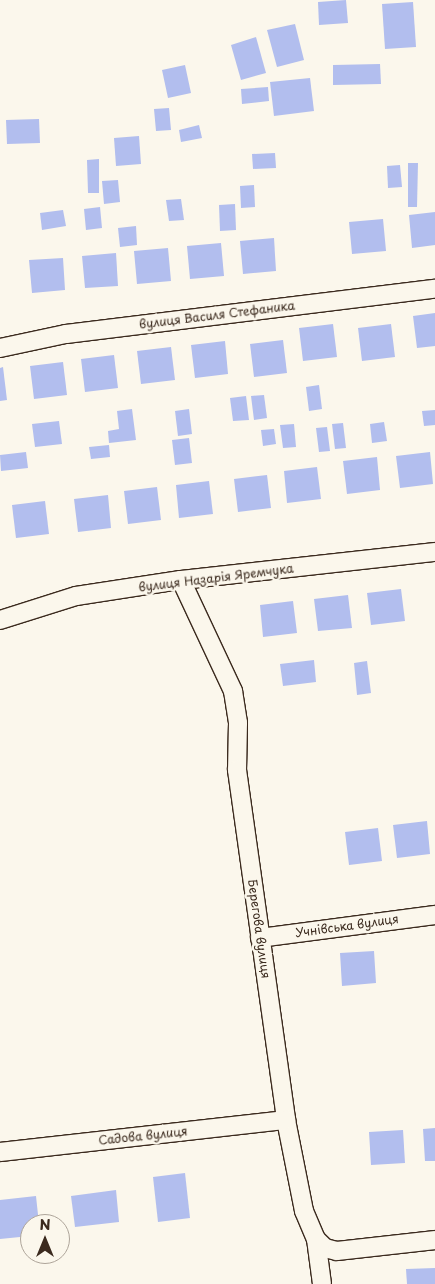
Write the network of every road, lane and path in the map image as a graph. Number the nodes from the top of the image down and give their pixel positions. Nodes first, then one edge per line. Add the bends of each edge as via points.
1 (435, 289) edge
2 (0, 348) edge
3 (435, 552) edge
4 (181, 580) junction
5 (0, 620) edge
6 (435, 914) edge
7 (260, 938) junction
8 (286, 1120) junction
9 (0, 1152) edge
10 (316, 1239) junction
11 (435, 1240) edge
12 (322, 1284) edge

1 - 2 street, вулиця Василя Стефаника via 66,334
3 - 4 street, вулиця Назарія Яремчука
4 - 5 street, вулиця Назарія Яремчука via 76,596
4 - 7 street, Берегова вулиця via 233,691 238,723 237,770
6 - 7 street, Учнівська вулиця
7 - 8 street, Берегова вулиця
8 - 9 street, Садова вулиця
8 - 10 street, Берегова вулиця via 304,1211
10 - 11 street via 326,1248 337,1251
10 - 12 street, Берегова вулиця

